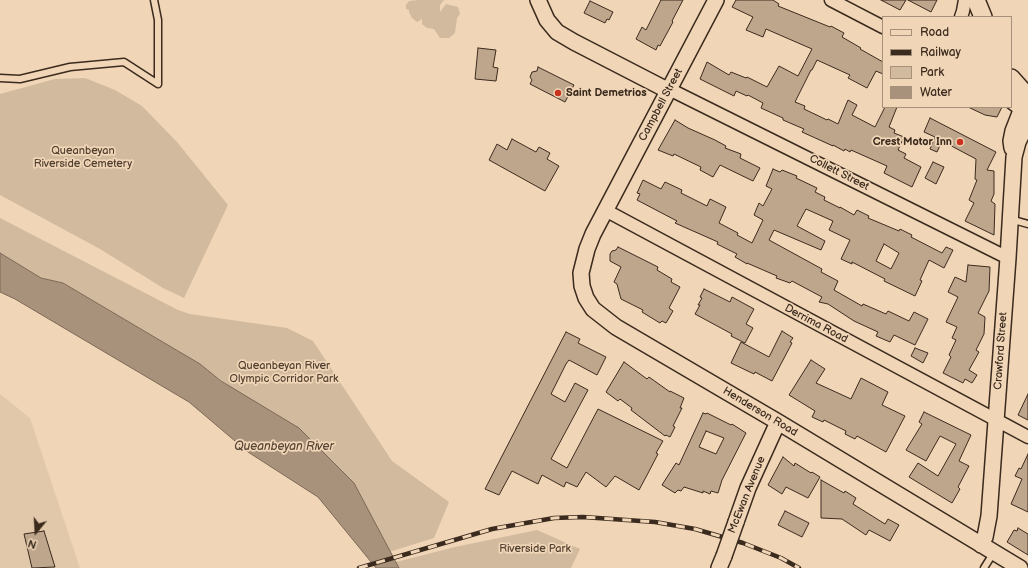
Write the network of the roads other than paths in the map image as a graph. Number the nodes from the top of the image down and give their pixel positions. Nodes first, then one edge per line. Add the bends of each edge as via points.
1 (154, 0) edge
2 (538, 0) edge
3 (716, 0) edge
4 (831, 0) edge
5 (966, 0) edge
6 (976, 0) edge
7 (962, 16) edge
8 (972, 16) edge
9 (983, 16) edge
10 (882, 26) edge
11 (0, 78) edge
12 (1012, 80) edge
13 (669, 90) junction
14 (1024, 107) edge
15 (605, 210) junction
16 (1010, 219) junction
17 (1028, 224) edge
18 (1008, 258) junction
19 (996, 421) junction
20 (778, 422) junction
21 (1028, 437) edge
22 (988, 548) junction
23 (722, 562) edge
24 (984, 568) edge
25 (1020, 568) edge

1 - 11 lane via 158,20 158,84 124,62 70,67 20,79
2 - 13 street, Collett Street via 547,20 560,34
3 - 13 street, Campbell Street
4 - 10 street
5 - 7 street
5 - 8 main road
6 - 9 main road
12 - 14 main road, Crawford Street
13 - 15 street, Campbell Street
13 - 18 street, Collett Street
14 - 16 street, Crawford Street via 1011,138 1014,157
15 - 19 street, Derrima Road
15 - 20 street, Henderson Road via 587,249 581,273 586,298 593,309 616,326
16 - 17 lane
16 - 18 street, Crawford Street
18 - 19 street, Crawford Street
19 - 21 street, Derrima Road
19 - 22 street, Crawford Street via 990,516 985,537
20 - 22 street, Henderson Road
20 - 23 street, McEwan Avenue, bridge via 748,488
22 - 24 lane
22 - 25 street, Henderson Road

